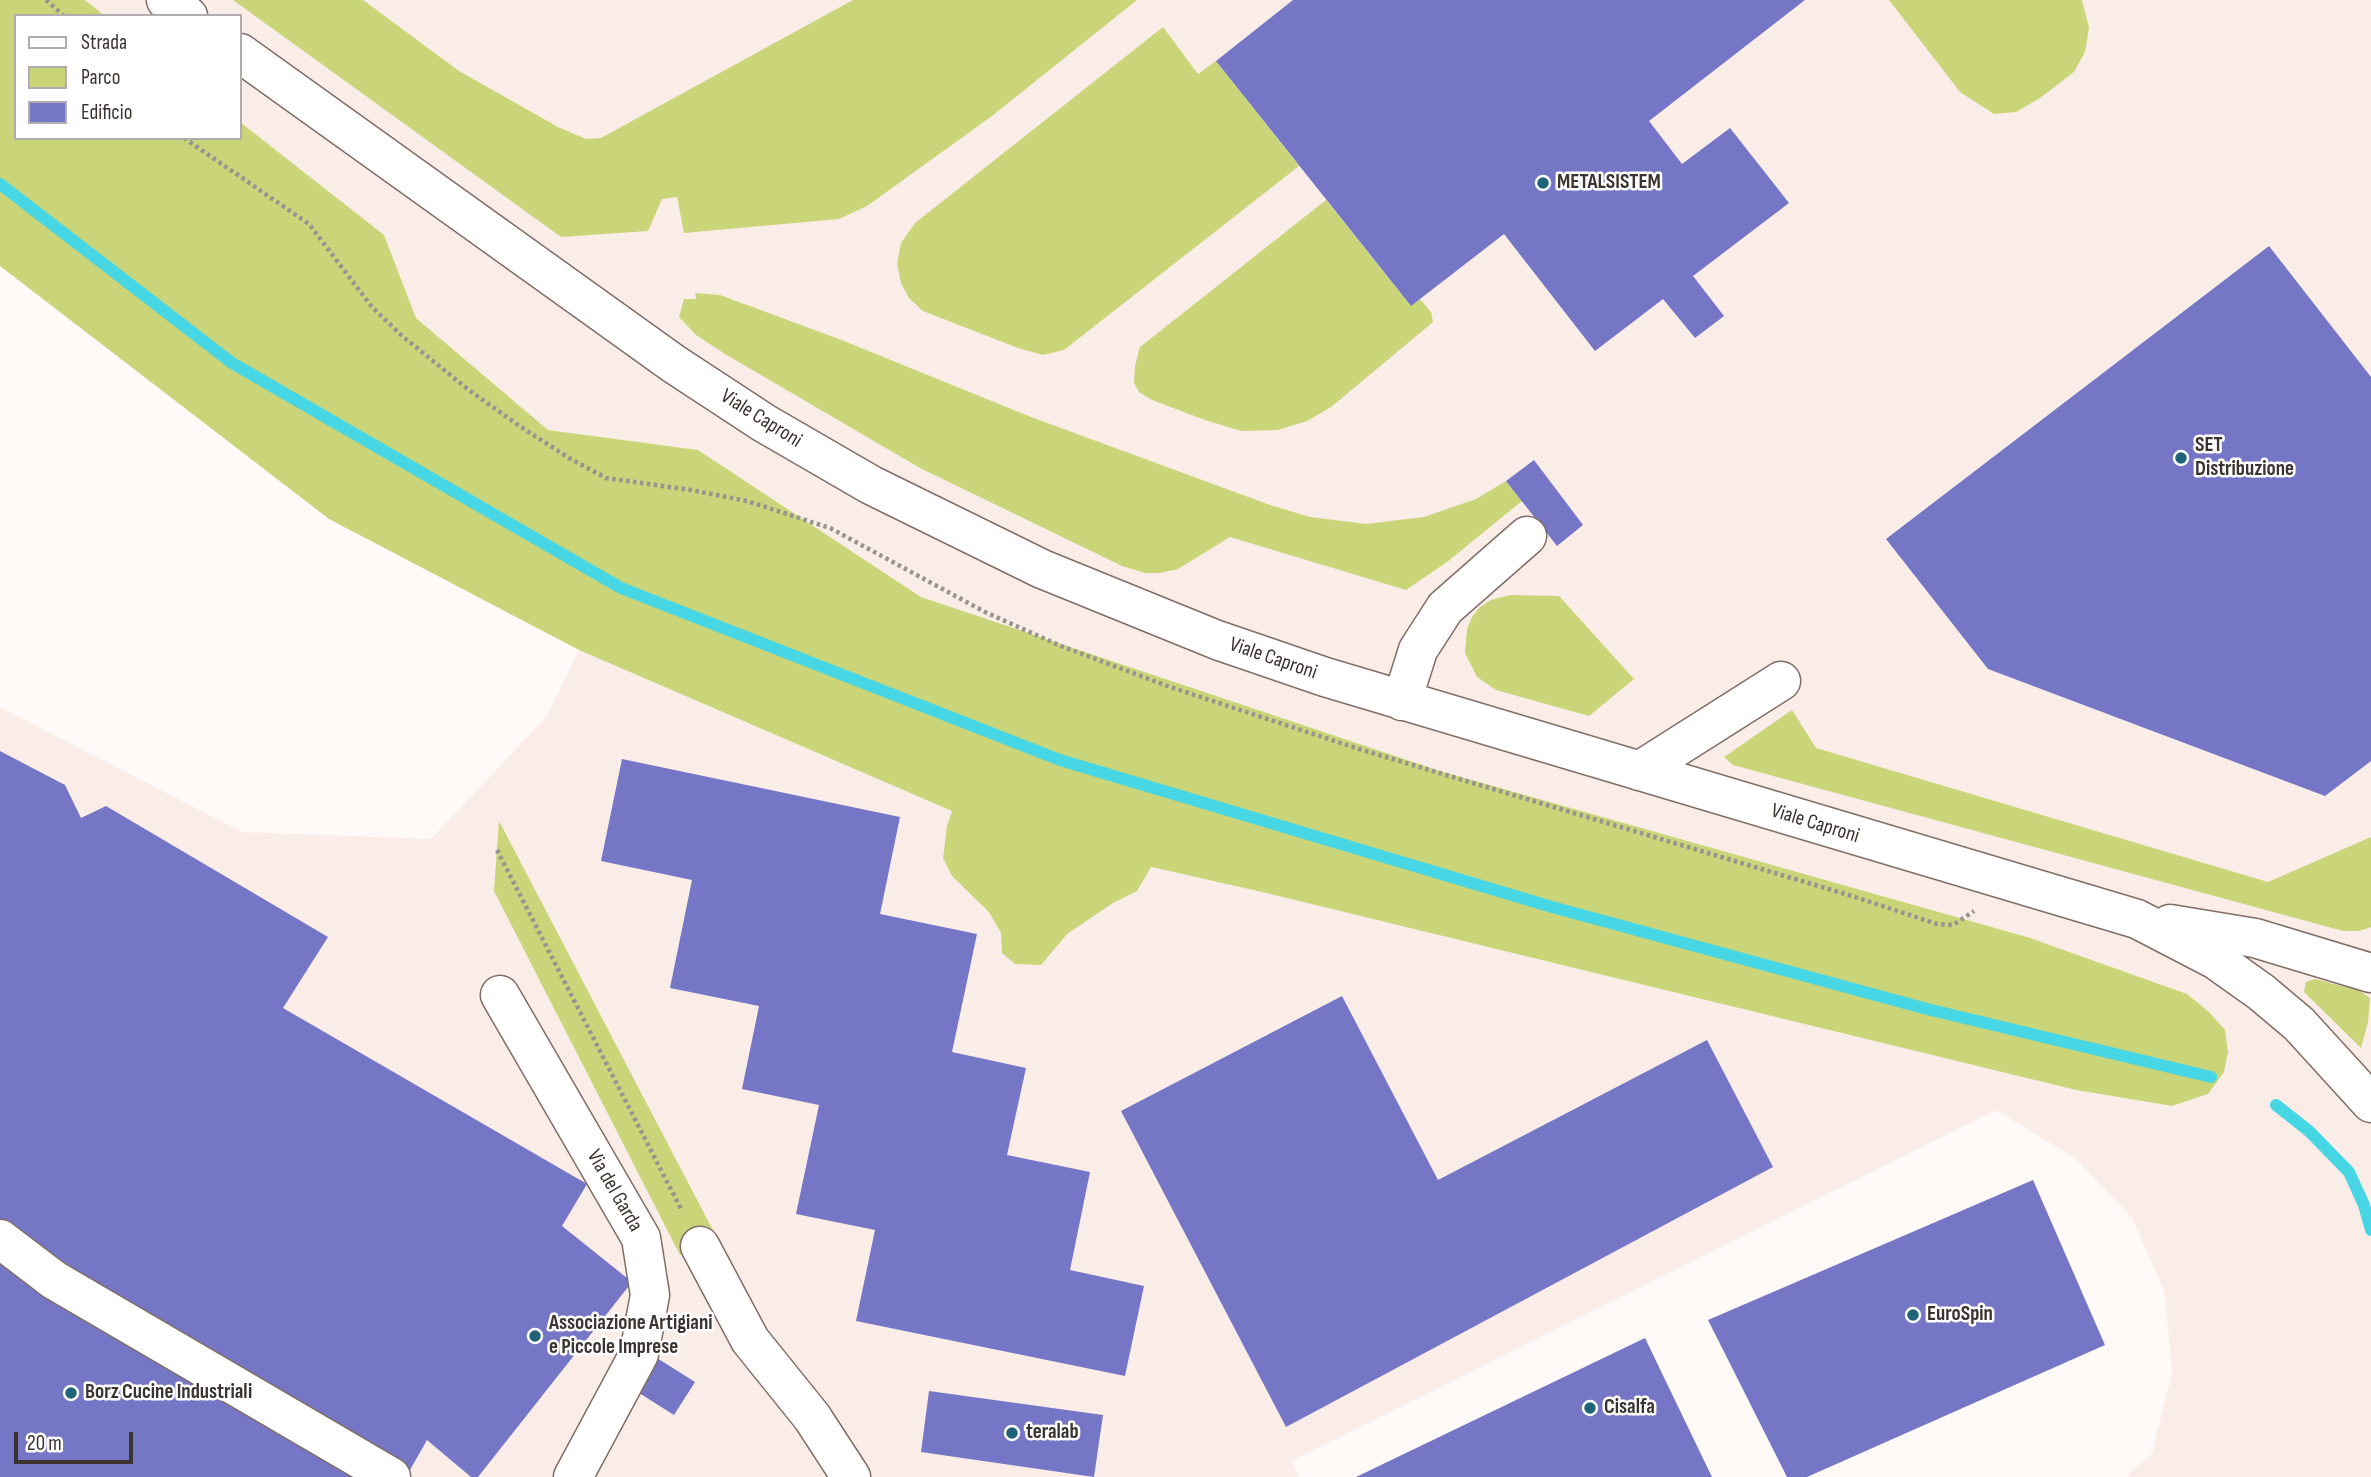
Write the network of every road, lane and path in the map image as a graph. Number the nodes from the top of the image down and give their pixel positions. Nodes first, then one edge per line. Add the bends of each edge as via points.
1 (46, 0) edge
2 (166, 0) edge
3 (62, 14) edge
4 (185, 14) edge
5 (242, 54) edge
6 (1527, 536) dead end
7 (1781, 681) dead end
8 (1402, 701) junction
9 (1639, 771) junction
10 (497, 850) dead end
11 (2137, 919) junction
12 (2371, 973) edge
13 (500, 995) dead end
14 (2371, 1103) edge
15 (0, 1239) edge
16 (700, 1246) joint
17 (391, 1477) edge
18 (573, 1477) edge
19 (851, 1477) edge

1 - 3 path
2 - 4 street
5 - 8 street, Viale Caproni via 674,364 871,485 1042,569 1144,612
6 - 8 street via 1445,608 1418,650
7 - 9 street
8 - 9 street, Viale Caproni
9 - 11 street, Viale Caproni
10 - 16 path
11 - 12 street via 2255,939
11 - 14 street, Viale Caproni via 2216,960 2261,992 2299,1024
13 - 18 street, Via del Garda via 641,1238 650,1295 639,1354
15 - 17 street via 54,1280
16 - 19 street via 750,1340 812,1417

